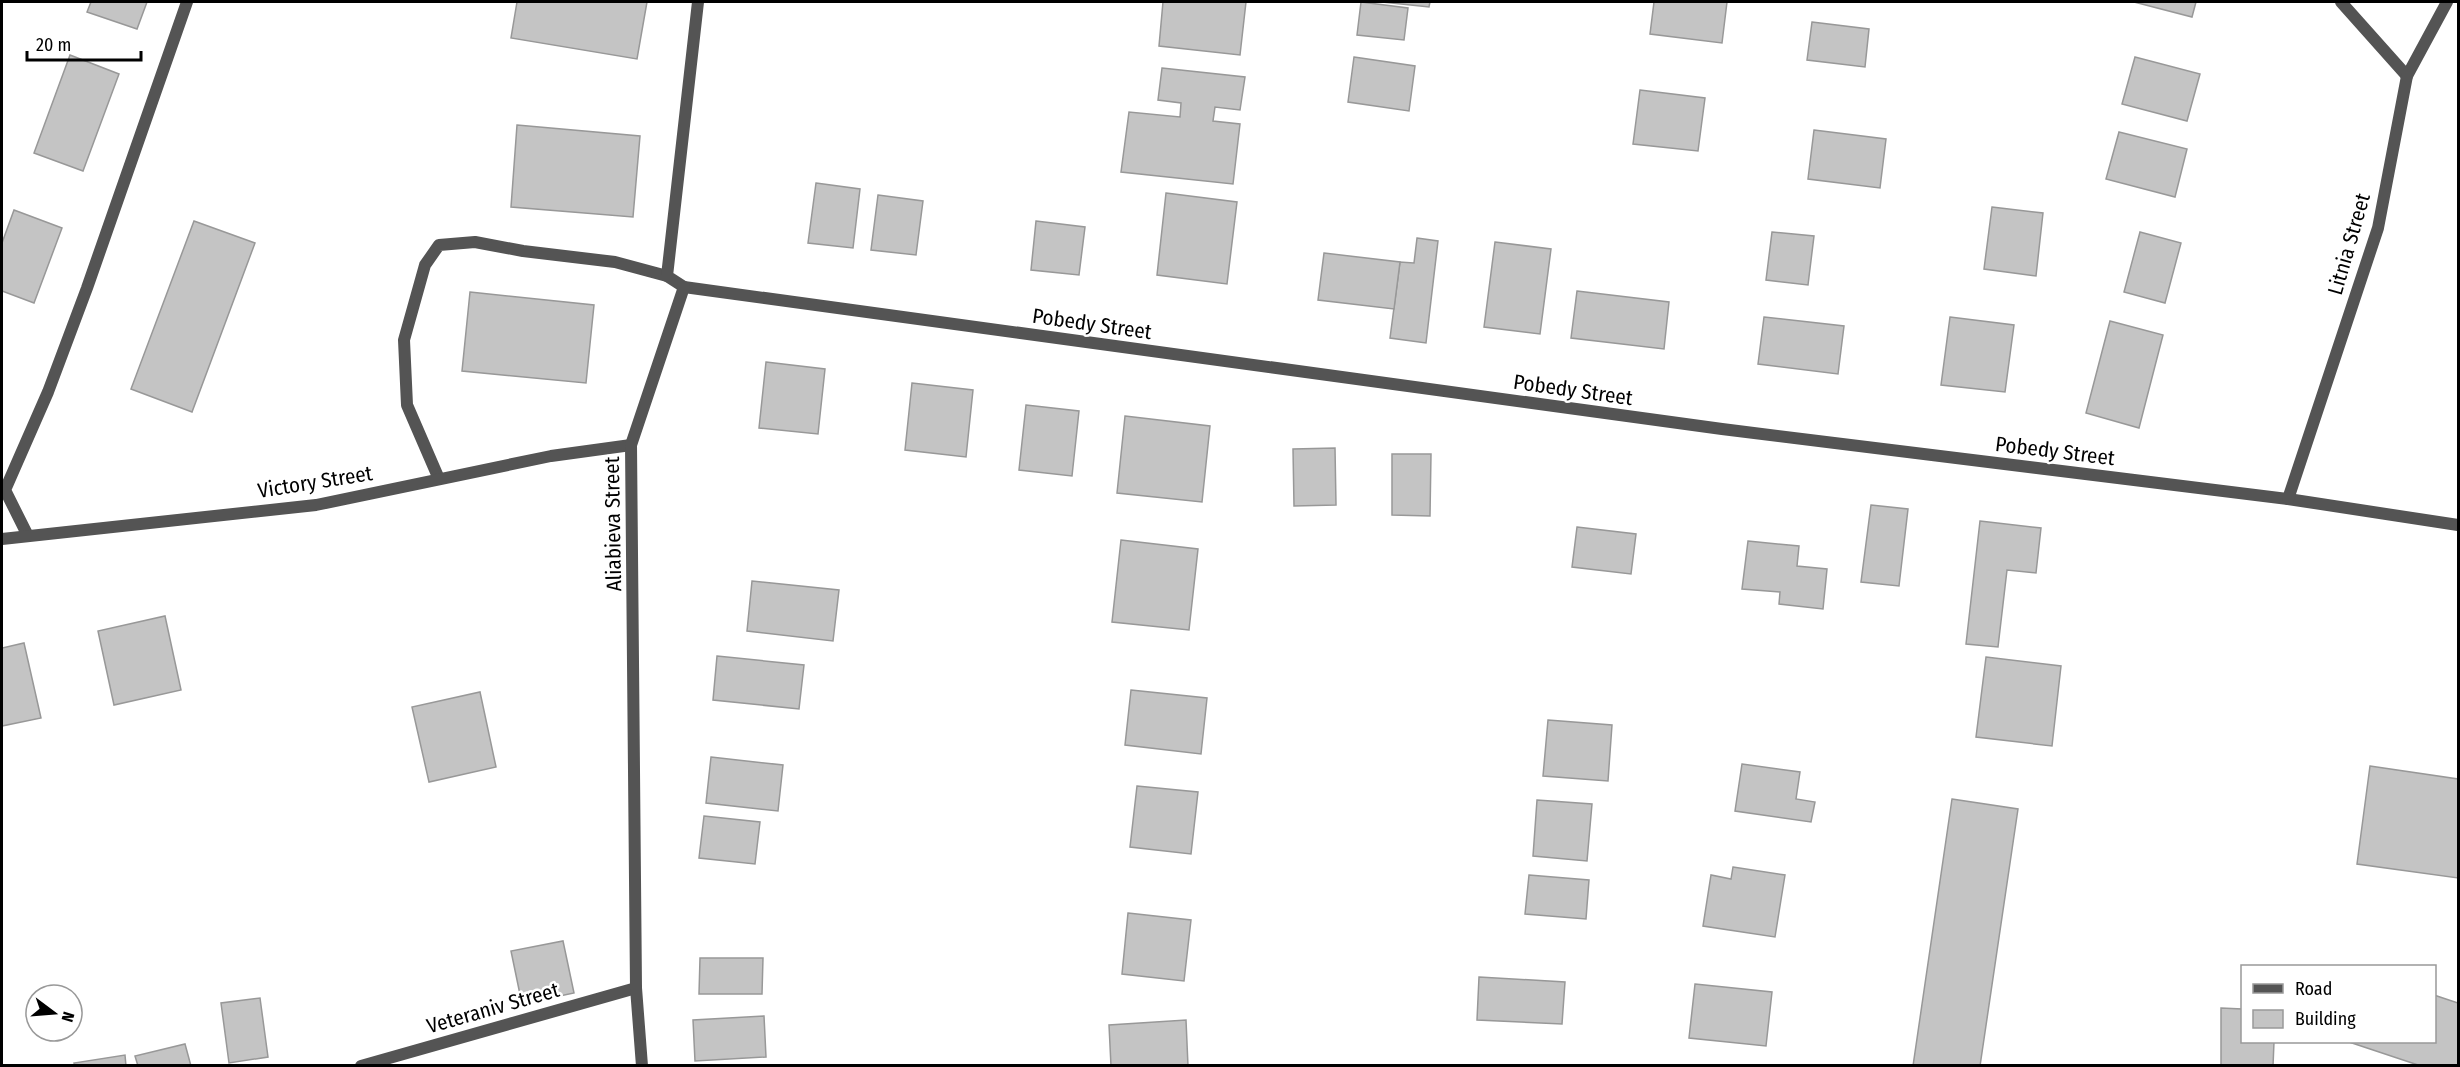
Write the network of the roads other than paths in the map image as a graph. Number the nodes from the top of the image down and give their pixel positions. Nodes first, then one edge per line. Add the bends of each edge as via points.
1 (187, 2) edge
2 (698, 2) edge
3 (2341, 2) edge
4 (2447, 2) edge
5 (2407, 76) junction
6 (667, 276) junction
7 (684, 287) junction
8 (631, 445) junction
9 (439, 479) junction
10 (2288, 499) junction
11 (2458, 525) edge
12 (28, 536) junction
13 (2, 539) edge
14 (636, 988) junction
15 (361, 1065) edge
16 (642, 1065) edge

1 - 12 street via 87,288 5,490
2 - 6 street
3 - 5 street
4 - 5 street, Litnia Street
5 - 10 street, Litnia Street via 2378,228
6 - 7 street
6 - 9 street via 615,262 475,242 439,245 424,265 404,340 407,405
7 - 8 street, Aliabieva Street
7 - 10 street, Pobedy Street via 1699,426
8 - 9 street, Victory Street via 551,456
8 - 14 street, Aliabieva Street
9 - 12 street, Victory Street via 316,505
10 - 11 street, Pobedy Street
12 - 13 street, Victory Street
14 - 15 street, Veteraniv Street
14 - 16 street, Aliabieva Street

